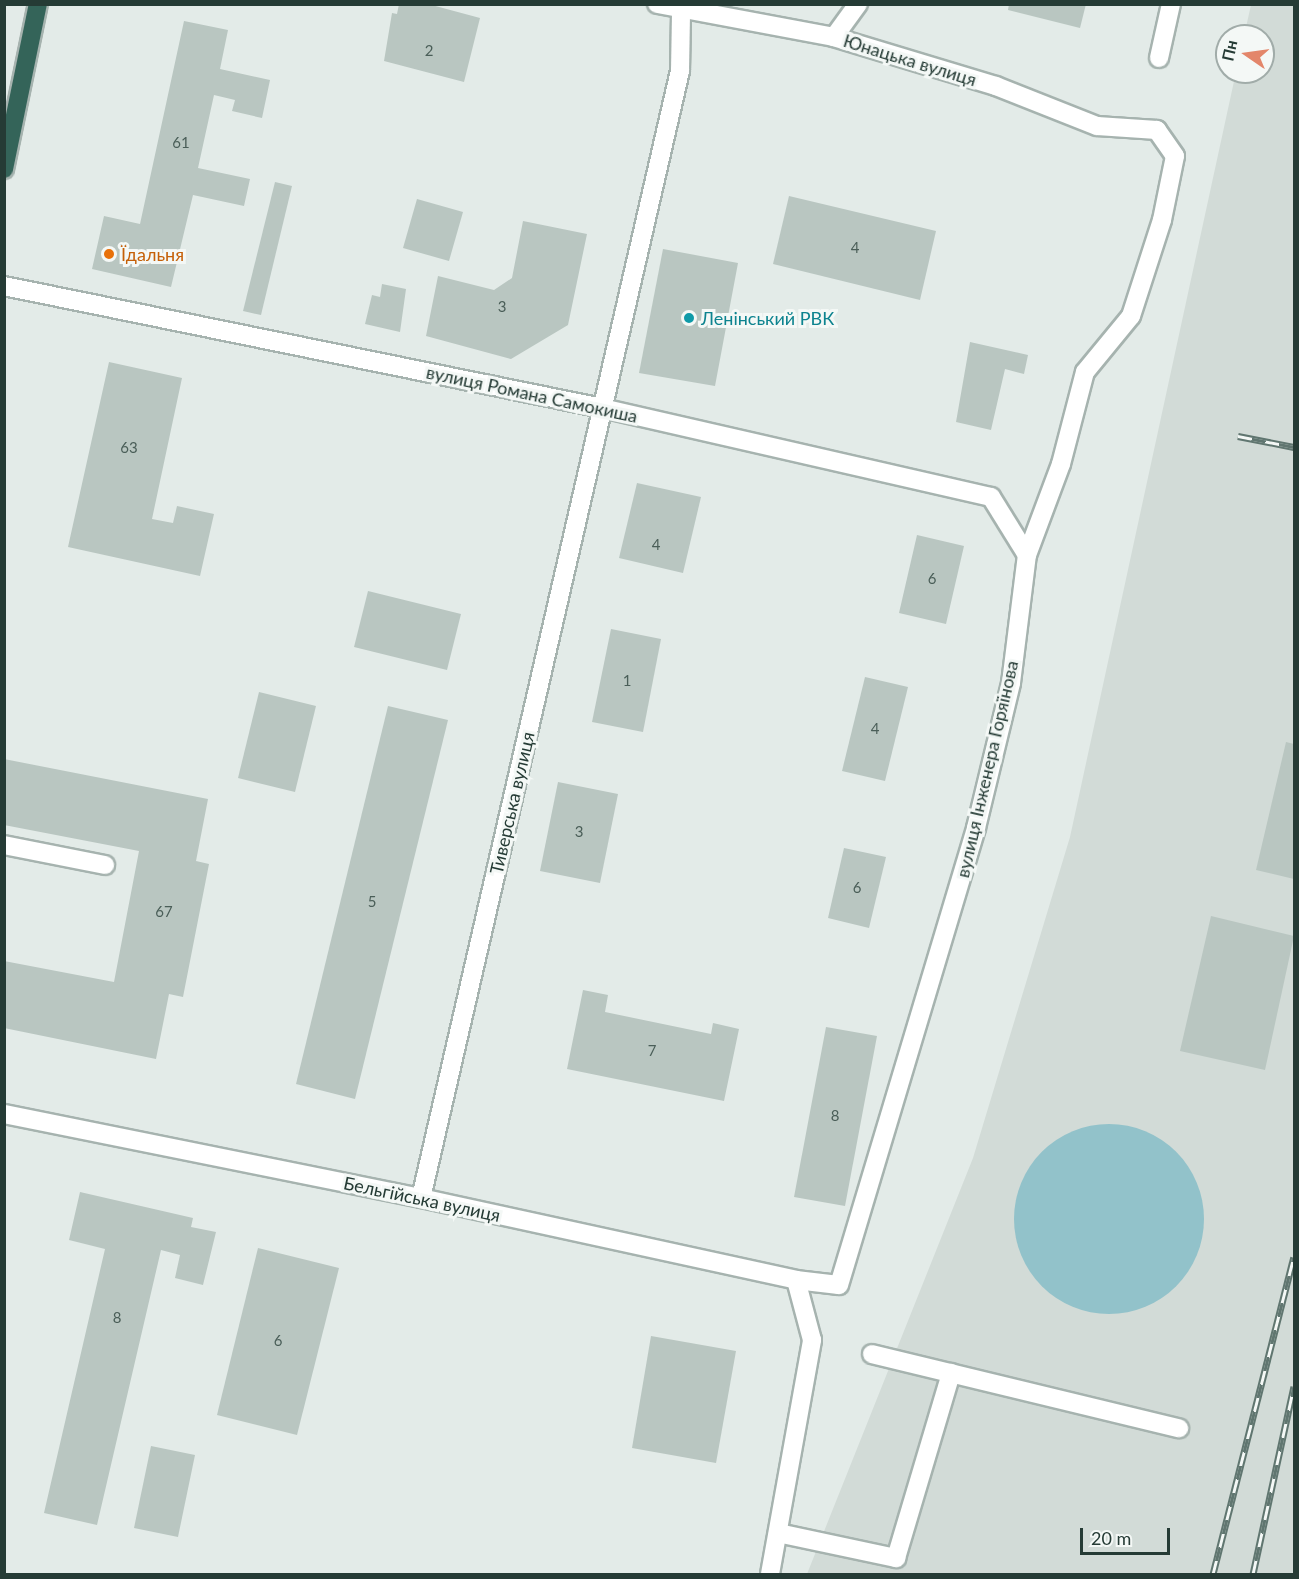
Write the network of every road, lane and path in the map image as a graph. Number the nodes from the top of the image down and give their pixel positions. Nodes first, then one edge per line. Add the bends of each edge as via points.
1 (38, 4) edge
2 (657, 4) edge
3 (858, 4) edge
4 (1171, 4) edge
5 (681, 11) junction
6 (834, 37) junction
7 (1159, 58) dead end
8 (1157, 130) joint
9 (4, 169) edge
10 (4, 286) edge
11 (602, 408) junction
12 (1027, 555) junction
13 (4, 844) edge
14 (105, 865) dead end
15 (4, 1114) edge
16 (421, 1198) junction
17 (796, 1280) junction
18 (839, 1285) joint
19 (872, 1354) dead end
20 (951, 1373) junction
21 (1179, 1428) dead end
22 (778, 1533) junction
23 (770, 1575) edge

1 - 9 highway
2 - 5 street, Юнацька вулиця
3 - 6 street
4 - 7 street
5 - 6 street, Юнацька вулиця
5 - 11 street, Тиверська вулиця via 680,71
6 - 8 street, Юнацька вулиця via 996,86 1097,126
8 - 12 street, вулиця Інженера Горяїнова via 1174,156 1162,220 1131,316 1085,372 1061,465
10 - 11 street, вулиця Романа Самокиша
11 - 12 street, вулиця Романа Самокиша via 991,497
11 - 16 street, Тиверська вулиця
12 - 18 street, вулиця Інженера Горяїнова via 1011,683 976,828
13 - 14 street
15 - 16 street, Бельгійська вулиця
16 - 17 street, Бельгійська вулиця
17 - 18 street, Бельгійська вулиця
17 - 22 street via 812,1340
19 - 20 street
20 - 21 street
20 - 22 street via 896,1558
22 - 23 street

